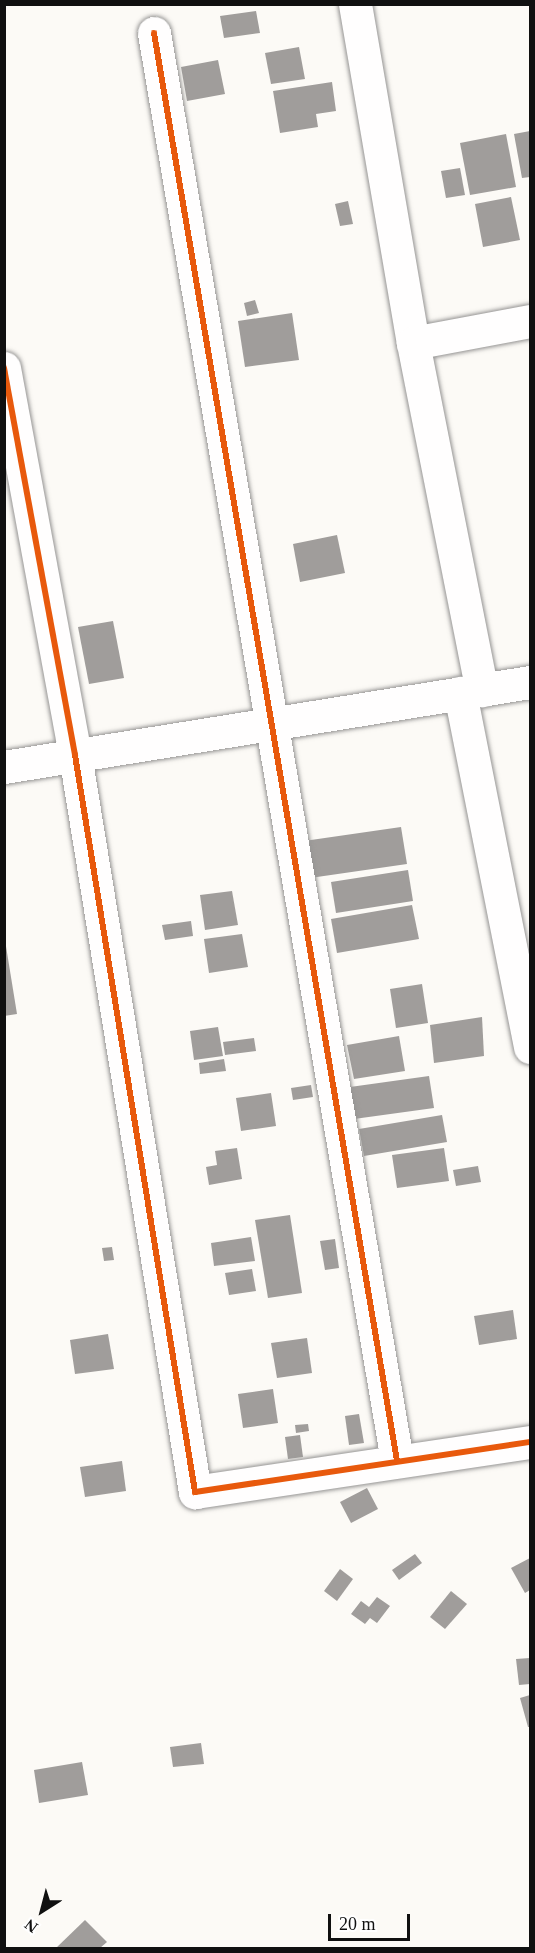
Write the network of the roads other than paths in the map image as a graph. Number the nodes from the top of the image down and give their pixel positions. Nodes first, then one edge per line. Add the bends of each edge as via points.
1 (355, 4) edge
2 (154, 33) dead end
3 (531, 321) edge
4 (413, 342) junction
5 (4, 368) edge
6 (531, 682) edge
7 (471, 692) junction
8 (272, 724) junction
9 (75, 755) junction
10 (4, 767) edge
11 (531, 1047) edge
12 (531, 1442) edge
13 (397, 1460) junction

1 - 4 street
2 - 8 street
3 - 4 street
4 - 7 street
5 - 9 street
6 - 7 street
7 - 8 street
7 - 11 street
8 - 9 street
8 - 13 street
9 - 10 street
9 - 13 street via 195,1492
12 - 13 street

